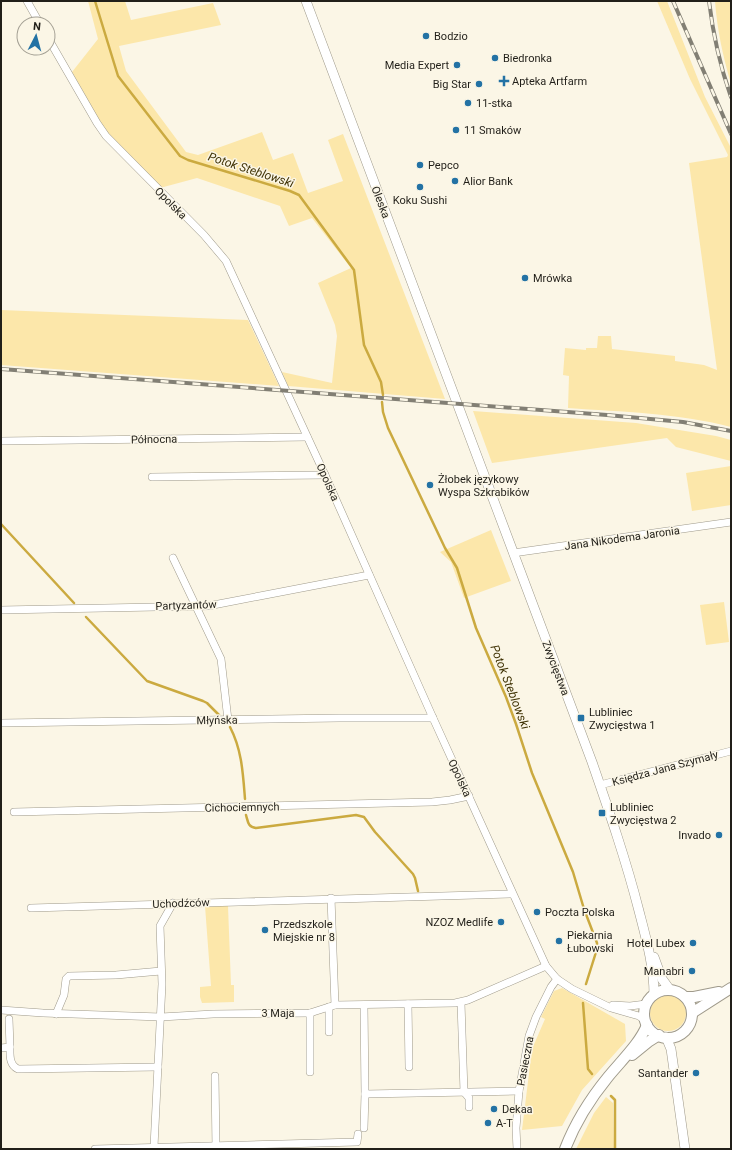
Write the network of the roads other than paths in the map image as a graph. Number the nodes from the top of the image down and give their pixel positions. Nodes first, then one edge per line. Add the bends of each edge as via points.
1 (27, 1) edge
2 (306, 1) edge
3 (35, 16) edge
4 (56, 52) edge
5 (456, 404) joint
6 (307, 437) junction
7 (1, 441) edge
8 (325, 474) junction
9 (152, 477) dead end
10 (731, 522) edge
11 (513, 553) junction
12 (173, 558) dead end
13 (369, 575) junction
14 (196, 607) junction
15 (1, 610) edge
16 (433, 718) junction
17 (228, 720) junction
18 (1, 723) edge
19 (731, 751) edge
20 (600, 785) junction
21 (469, 796) junction
22 (14, 812) dead end
23 (512, 894) junction
24 (331, 898) junction
25 (173, 903) junction
26 (31, 908) dead end
27 (646, 935) junction
28 (546, 966) junction
29 (162, 971) junction
30 (557, 979) junction
31 (729, 989) edge
32 (670, 990) junction
33 (654, 995) junction
34 (685, 997) junction
35 (461, 1003) junction
36 (604, 1003) junction
37 (408, 1004) junction
38 (646, 1004) junction
39 (364, 1005) junction
40 (332, 1006) junction
41 (1, 1010) edge
42 (10, 1011) junction
43 (310, 1013) junction
44 (692, 1013) junction
45 (56, 1014) junction
46 (161, 1017) junction
47 (1, 1019) edge
48 (9, 1019) junction
49 (646, 1022) junction
50 (329, 1032) dead end
51 (663, 1036) junction
52 (10, 1047) junction
53 (1, 1048) edge
54 (158, 1067) junction
55 (409, 1067) dead end
56 (615, 1069) junction
57 (310, 1072) dead end
58 (215, 1076) dead end
59 (519, 1091) junction
60 (464, 1092) junction
61 (365, 1094) junction
62 (469, 1107) dead end
63 (364, 1128) dead end
64 (358, 1134) dead end
65 (154, 1147) junction
66 (216, 1147) edge
67 (145, 1148) edge
68 (95, 1149) edge
69 (517, 1149) edge
70 (565, 1149) edge
71 (685, 1149) edge

1 - 3 street
2 - 5 street, Oleska
4 - 6 street, Opolska via 106,136 224,258
5 - 11 street, Zwycięstwa
6 - 7 street, Północna
6 - 8 street, Opolska
8 - 9 street
8 - 13 street, Opolska
10 - 11 street, Jana Nikodema Jaronia
11 - 20 street, Zwycięstwa
12 - 14 street
13 - 14 street, Partyzantów
13 - 16 street, Opolska
14 - 15 street, Partyzantów
14 - 17 street via 221,659
16 - 17 street, Młyńska
16 - 21 street, Opolska
17 - 18 street, Młyńska
19 - 20 street, Księdza Jana Szymały
20 - 27 street, Zwycięstwa via 622,849
21 - 22 street, Cichociemnych via 432,802
21 - 23 street, Opolska
23 - 24 street, Uchodźców
23 - 28 street, Opolska
24 - 25 street, Uchodźców
24 - 40 street
25 - 26 street, Uchodźców
25 - 29 street via 160,926
27 - 32 street, Zwycięstwa via 662,979
27 - 33 street, Zwycięstwa
28 - 30 street
28 - 35 street, 3 Maja
29 - 45 street via 69,976
29 - 46 street
30 - 36 street via 572,989
30 - 59 street, Pasieczna via 531,1029
31 - 34 main road
31 - 44 main road
32 - 33 main road
32 - 34 main road
33 - 38 main road
34 - 44 main road
35 - 37 street, 3 Maja
35 - 60 street
36 - 38 street via 630,1006
36 - 49 street via 617,1010 639,1016
37 - 39 street, 3 Maja
37 - 55 street
38 - 49 main road
39 - 40 street, 3 Maja
39 - 61 street
40 - 43 street, 3 Maja
40 - 50 street
41 - 42 street, 3 Maja
42 - 45 street, 3 Maja
42 - 48 street
43 - 46 street, 3 Maja
43 - 57 street
44 - 51 main road via 685,1031 679,1035
45 - 46 street, 3 Maja
46 - 54 street
47 - 48 street
48 - 52 street
49 - 51 main road via 652,1031
49 - 56 main road via 641,1036
51 - 56 main road via 648,1042
51 - 71 street via 671,1050
52 - 53 street
52 - 54 street via 11,1061 18,1069
54 - 65 street
56 - 70 main road via 578,1121
58 - 66 street
59 - 60 street
59 - 69 street, Pasieczna
60 - 61 street
60 - 62 street via 469,1098
61 - 63 street
64 - 66 street via 357,1142
65 - 66 street
65 - 67 street
67 - 68 street

